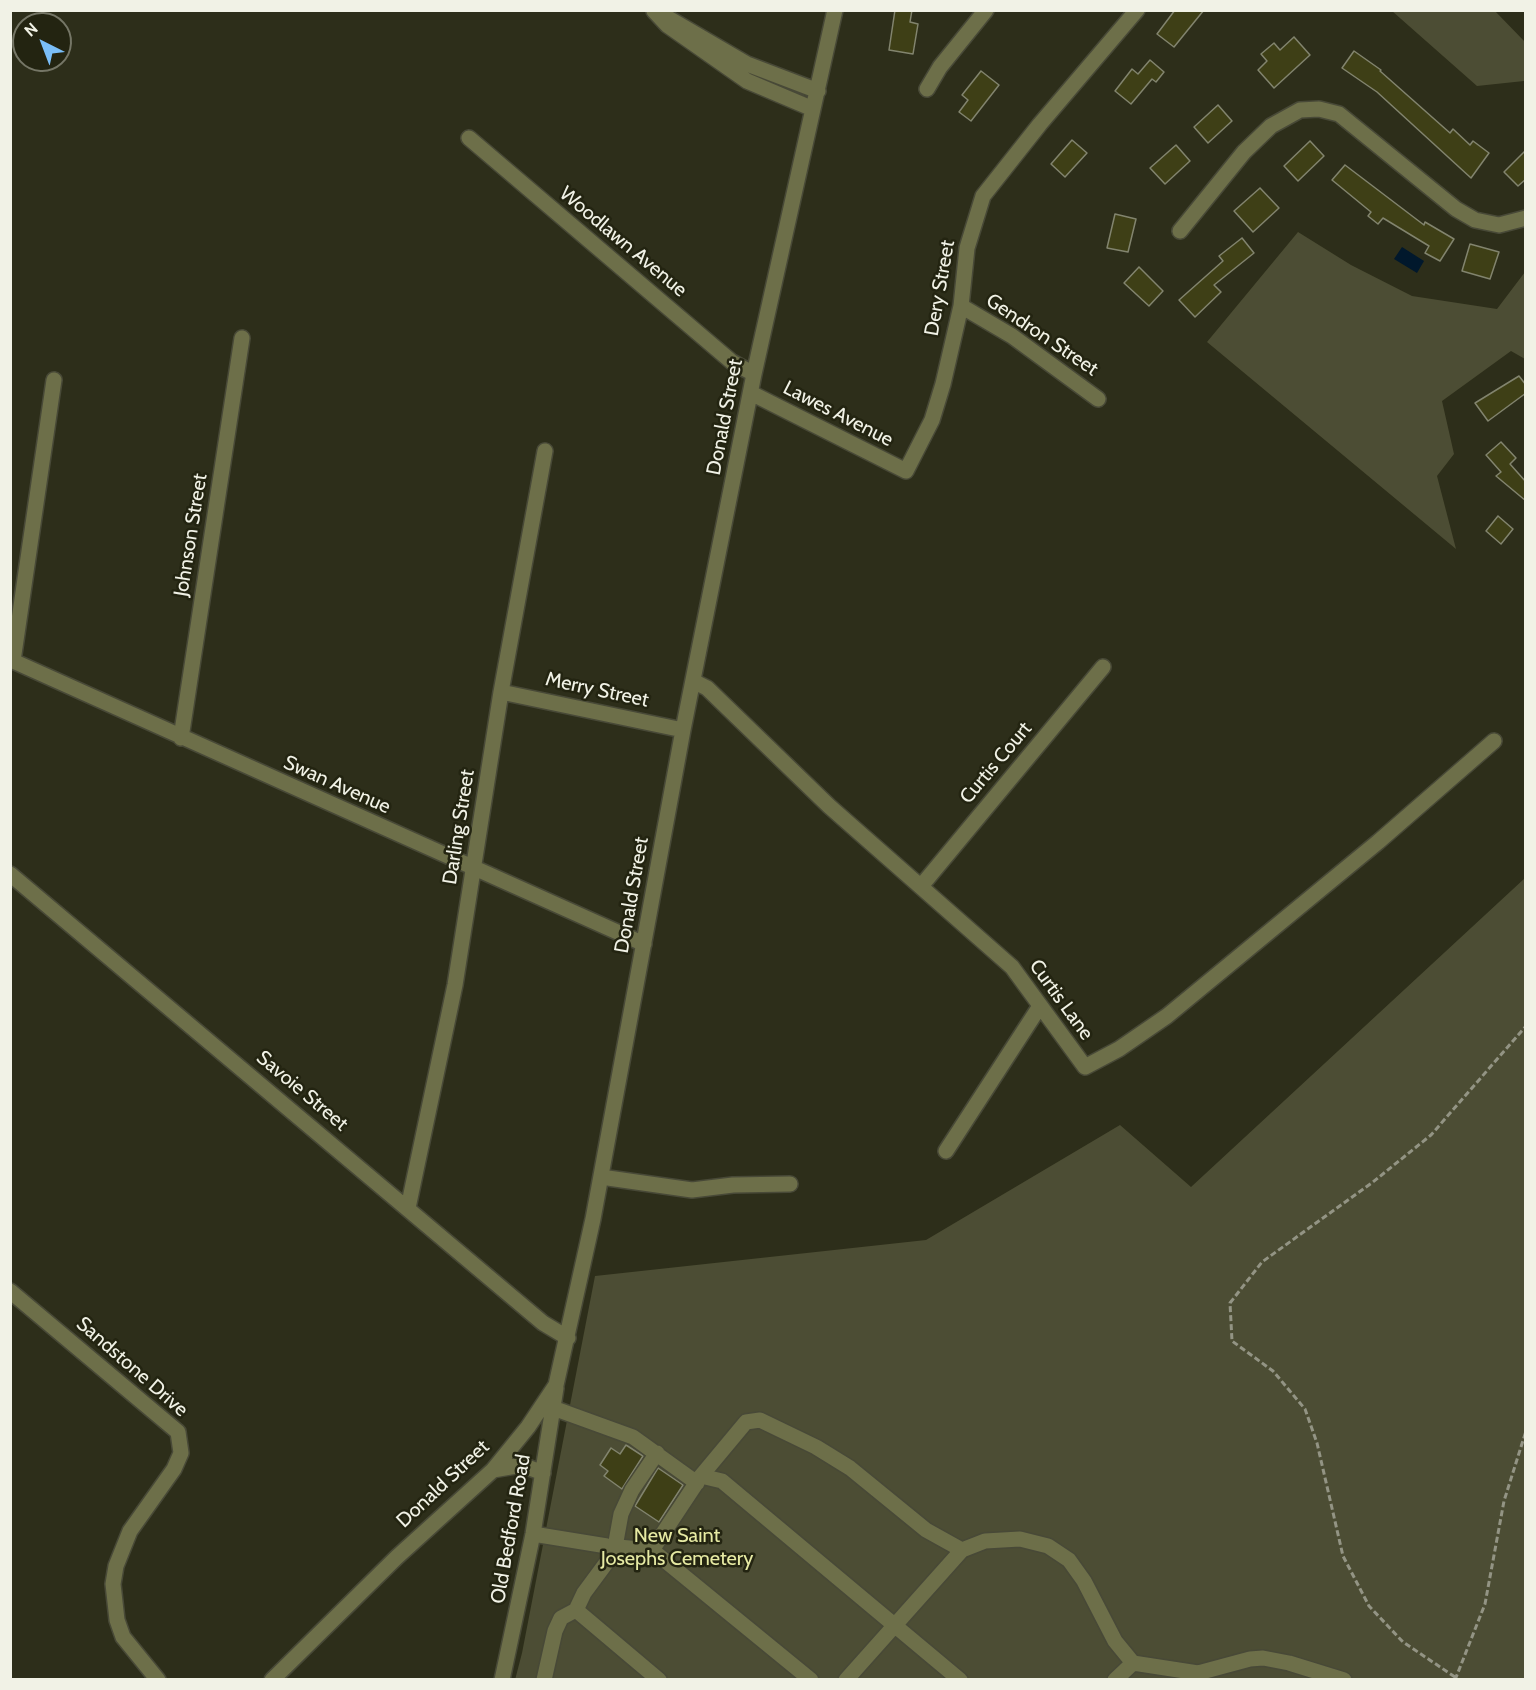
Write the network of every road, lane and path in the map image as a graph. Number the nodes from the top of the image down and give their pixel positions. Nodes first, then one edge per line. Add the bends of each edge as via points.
1 (836, 10) edge
2 (986, 10) edge
3 (1137, 10) edge
4 (653, 11) edge
5 (927, 89) dead end
6 (818, 91) junction
7 (813, 109) junction
8 (469, 138) dead end
9 (1526, 218) edge
10 (1180, 231) dead end
11 (961, 306) junction
12 (242, 338) dead end
13 (754, 374) junction
14 (54, 380) dead end
15 (751, 393) junction
16 (1098, 399) dead end
17 (545, 451) dead end
18 (906, 471) joint
19 (1103, 667) dead end
20 (693, 681) junction
21 (501, 692) junction
22 (683, 730) junction
23 (181, 738) junction
24 (1494, 741) dead end
25 (474, 869) junction
26 (10, 874) edge
27 (922, 885) junction
28 (644, 944) junction
29 (1040, 1006) junction
30 (1526, 1026) edge
31 (946, 1151) dead end
32 (601, 1177) junction
33 (790, 1184) dead end
34 (408, 1208) junction
35 (10, 1291) edge
36 (568, 1338) junction
37 (556, 1384) junction
38 (553, 1408) junction
39 (1526, 1431) edge
40 (657, 1453) junction
41 (493, 1470) junction
42 (543, 1473) junction
43 (699, 1479) junction
44 (533, 1534) junction
45 (616, 1547) junction
46 (652, 1550) junction
47 (962, 1550) junction
48 (576, 1610) junction
49 (894, 1627) junction
50 (1133, 1663) junction
51 (504, 1678) edge
52 (1455, 1678) edge
53 (158, 1680) edge
54 (272, 1680) edge
55 (544, 1680) edge
56 (659, 1680) edge
57 (811, 1680) edge
58 (846, 1680) edge
59 (960, 1680) edge
60 (1115, 1680) edge
61 (1344, 1680) edge

1 - 6 street, Donald Street
2 - 5 street
3 - 11 street, Dery Street via 983,196 967,248
4 - 6 street via 672,17 747,64
4 - 7 street via 667,26 747,81
6 - 7 street, Donald Street
7 - 13 street, Donald Street
8 - 13 street, Woodlawn Avenue via 732,362
9 - 10 street via 1499,225 1475,220 1456,209 1339,114 1300,110 1270,126 1244,152
11 - 16 street, Gendron Street via 1012,336
11 - 18 street, Dery Street via 932,420
12 - 23 street, Johnson Street
13 - 15 street, Donald Street
14 - 23 street, Swan Avenue via 13,661
15 - 18 street, Lawes Avenue
15 - 20 street, Donald Street
17 - 21 street, Darling Street
19 - 27 street, Curtis Court
20 - 22 street, Donald Street
20 - 27 street, Curtis Lane via 707,688 829,806
21 - 22 street, Merry Street
21 - 25 street, Darling Street
22 - 28 street, Donald Street
23 - 25 street, Swan Avenue
24 - 29 street, Curtis Lane via 1232,963 1119,1049 1085,1067
25 - 28 street, Swan Avenue
25 - 34 street, Darling Street via 455,985
26 - 34 street, Savoie Street
27 - 29 street, Curtis Lane via 1012,967
28 - 32 street, Donald Street
29 - 31 street
30 - 52 path via 1431,1135 1262,1262 1230,1303 1232,1341 1273,1371 1305,1409 1317,1443 1343,1556 1369,1606 1403,1642
32 - 33 street via 692,1190
32 - 36 street, Donald Street
34 - 36 street, Savoie Street via 543,1323
35 - 53 street, Sandstone Drive via 178,1432 181,1453 130,1531 113,1584 123,1637
36 - 37 street, Donald Street
37 - 38 street, Old Bedford Road
37 - 41 street, Donald Street
38 - 40 street via 633,1437
38 - 42 street, Old Bedford Road
39 - 52 path via 1504,1501 1485,1604
40 - 43 street
40 - 45 street via 621,1514
41 - 42 street via 522,1465
41 - 54 street, Donald Street via 397,1557
42 - 44 street, Old Bedford Road
43 - 46 street
43 - 47 street via 746,1422 760,1420 850,1468 926,1530
43 - 49 street via 722,1481
44 - 45 street
44 - 51 street, Old Bedford Road
45 - 46 street
45 - 48 street
46 - 57 street
47 - 49 street
47 - 50 street via 985,1541 1020,1539 1048,1546 1069,1560 1114,1641
48 - 55 street via 561,1618 555,1631
48 - 56 street
49 - 58 street
49 - 59 street
50 - 60 street
50 - 61 street via 1198,1673 1263,1658

